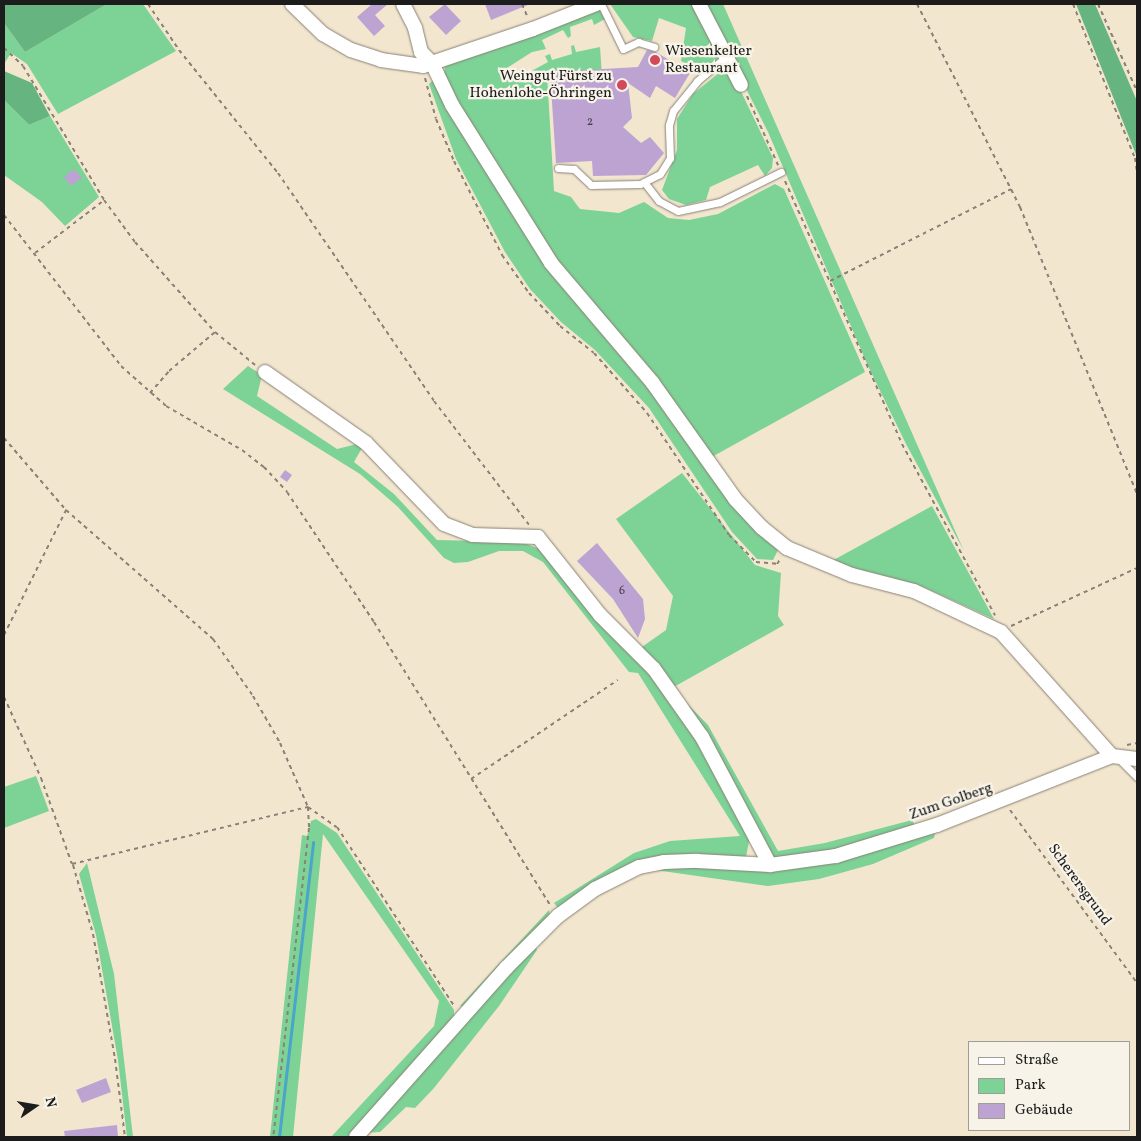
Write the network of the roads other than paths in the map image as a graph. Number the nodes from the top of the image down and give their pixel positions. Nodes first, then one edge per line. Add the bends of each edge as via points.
1 (292, 4) edge
2 (403, 4) edge
3 (596, 4) edge
4 (600, 4) edge
5 (699, 4) edge
6 (654, 47) dead end
7 (726, 57) junction
8 (427, 65) junction
9 (741, 86) road end
10 (558, 168) dead end
11 (781, 172) road end
12 (644, 182) junction
13 (265, 372) road end
14 (1112, 756) junction
15 (1137, 759) edge
16 (1137, 776) edge
17 (770, 865) junction
18 (356, 1137) edge

1 - 8 street via 324,34 351,50 382,60
2 - 8 street
3 - 8 street
4 - 6 lane via 623,48 638,42
5 - 7 street
7 - 9 street
7 - 12 lane via 697,80 673,111 668,125 670,158 660,174
8 - 14 street via 551,263 652,382 735,499 761,527 787,548 852,575 914,591 1001,632
10 - 12 lane via 574,169 592,185
11 - 12 lane via 720,202 678,211 659,202
13 - 17 street via 366,443 444,524 472,536 538,537 600,615 659,677 702,738
14 - 15 street, Zum Golberg
14 - 16 lane via 1130,766
14 - 17 street, Zum Golberg via 1003,800 836,856
17 - 18 street, Zum Golberg via 664,862 639,867 595,889 558,916 506,968

